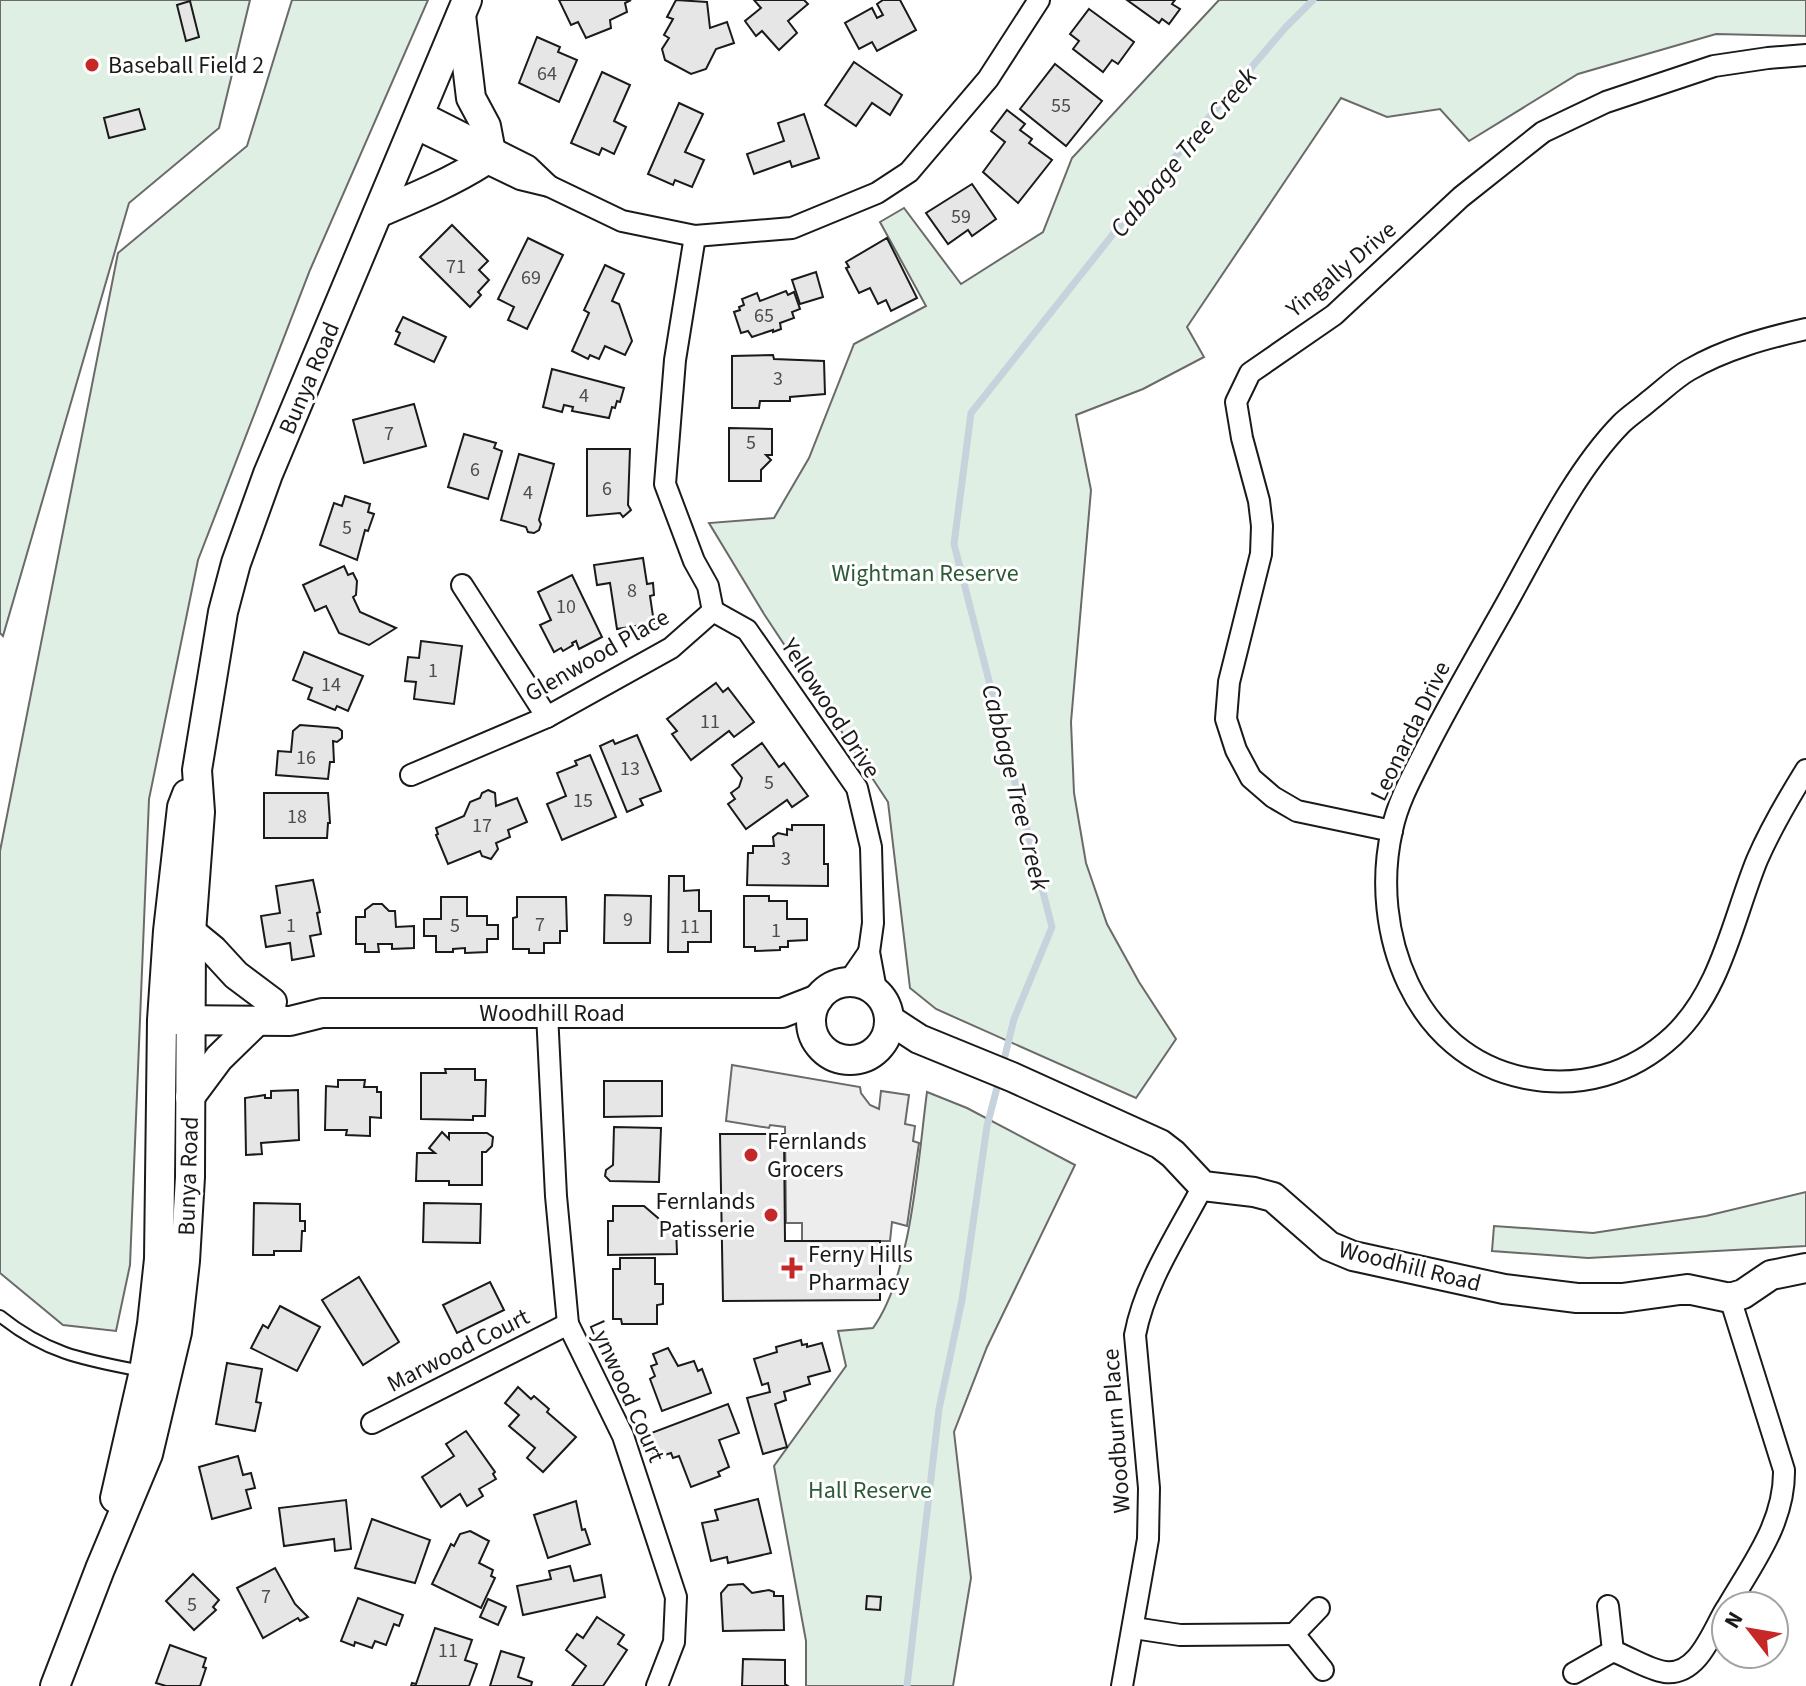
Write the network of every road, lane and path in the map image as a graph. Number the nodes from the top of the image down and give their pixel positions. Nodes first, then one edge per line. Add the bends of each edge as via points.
1 (1039, 0) edge
2 (464, 7) edge
3 (1806, 55) edge
4 (417, 120) junction
5 (486, 155) junction
6 (378, 213) junction
7 (695, 236) junction
8 (1806, 329) edge
9 (462, 585) dead end
10 (713, 611) junction
11 (547, 717) junction
12 (197, 770) junction
13 (1806, 770) edge
14 (411, 775) dead end
15 (1392, 831) junction
16 (191, 932) junction
17 (869, 952) junction
18 (849, 981) junction
19 (876, 990) junction
20 (818, 999) junction
21 (177, 1011) junction
22 (264, 1012) junction
23 (547, 1013) junction
24 (782, 1013) junction
25 (811, 1028) junction
26 (887, 1030) junction
27 (190, 1097) junction
28 (1203, 1186) junction
29 (1806, 1268) edge
30 (1730, 1298) junction
31 (0, 1316) edge
32 (568, 1324) junction
33 (156, 1374) junction
34 (372, 1423) dead end
35 (1737, 1590) edge
36 (1608, 1606) dead end
37 (1319, 1608) dead end
38 (1134, 1628) junction
39 (1294, 1634) junction
40 (1710, 1636) edge
41 (1613, 1651) junction
42 (1323, 1670) dead end
43 (1574, 1673) dead end
44 (55, 1686) edge
45 (657, 1686) edge
46 (1122, 1686) edge

1 - 7 street via 988,79 909,172 877,193 792,228
2 - 4 main road, Bunya Road
2 - 5 main road via 471,98 486,126
3 - 15 street, Yingally Drive via 1714,66 1606,102 1543,132 1461,197 1334,315 1250,373 1236,402 1259,501 1261,554 1229,682 1226,719 1251,778 1273,797 1297,811
4 - 5 street
4 - 6 main road, Bunya Road
5 - 6 main road via 457,179
5 - 7 street via 520,179 549,186 622,221
6 - 12 main road, Bunya Road via 236,563
7 - 10 street via 675,360 665,484 708,586
8 - 15 street, Leonarda Drive via 1720,354 1686,372 1621,424 1582,473 1482,646 1406,789
9 - 11 street
10 - 11 street, Glenwood Place via 671,648
10 - 17 street, Yellowood Drive via 747,630 857,788 871,847
11 - 14 street, Glenwood Place
12 - 16 main road, Bunya Road via 200,812
12 - 21 main road, Bunya Road via 182,807
13 - 15 street, Leonarda Drive via 1757,860 1699,1006 1672,1037 1635,1063 1608,1076 1579,1081 1507,1074 1471,1057 1423,1014 1408,987 1389,920
16 - 21 main road, Bunya Road
16 - 22 main road via 236,975
17 - 18 street, Yellowood Drive
17 - 19 street, Yellowood Drive
18 - 19 main road
18 - 20 main road, Woodhill Road via 837,983
19 - 26 main road via 888,1009
20 - 24 main road, Woodhill Road
20 - 25 main road
21 - 22 main road, Woodhill Road
21 - 27 main road, Bunya Road
21 - 33 main road, Bunya Road via 152,1324
22 - 23 main road, Woodhill Road via 290,1021 322,1013
22 - 27 main road
23 - 24 main road, Woodhill Road
23 - 32 street, Lynwood Court
24 - 25 main road, Woodhill Road
25 - 26 main road, Woodhill Road via 826,1052 845,1060 868,1056
26 - 28 main road via 1012,1077 1160,1144
27 - 33 main road, Bunya Road via 190,1177 177,1332
28 - 30 main road, Woodhill Road via 1273,1197 1329,1246 1353,1256 1504,1289 1622,1298 1687,1289
28 - 38 street, Woodburn Place via 1148,1290 1135,1335 1149,1488 1148,1539
29 - 30 main road via 1771,1275
30 - 35 street via 1784,1470 1774,1527
31 - 33 lane via 46,1347
32 - 34 street, Marwood Court
32 - 45 street, Lynwood Court via 623,1436 676,1597 674,1642
33 - 44 main road, Bunya Road via 148,1454
36 - 41 street
37 - 39 street
38 - 39 street via 1180,1635
38 - 46 street, Woodburn Place
39 - 42 street
40 - 41 street via 1684,1670 1665,1672
41 - 43 street

